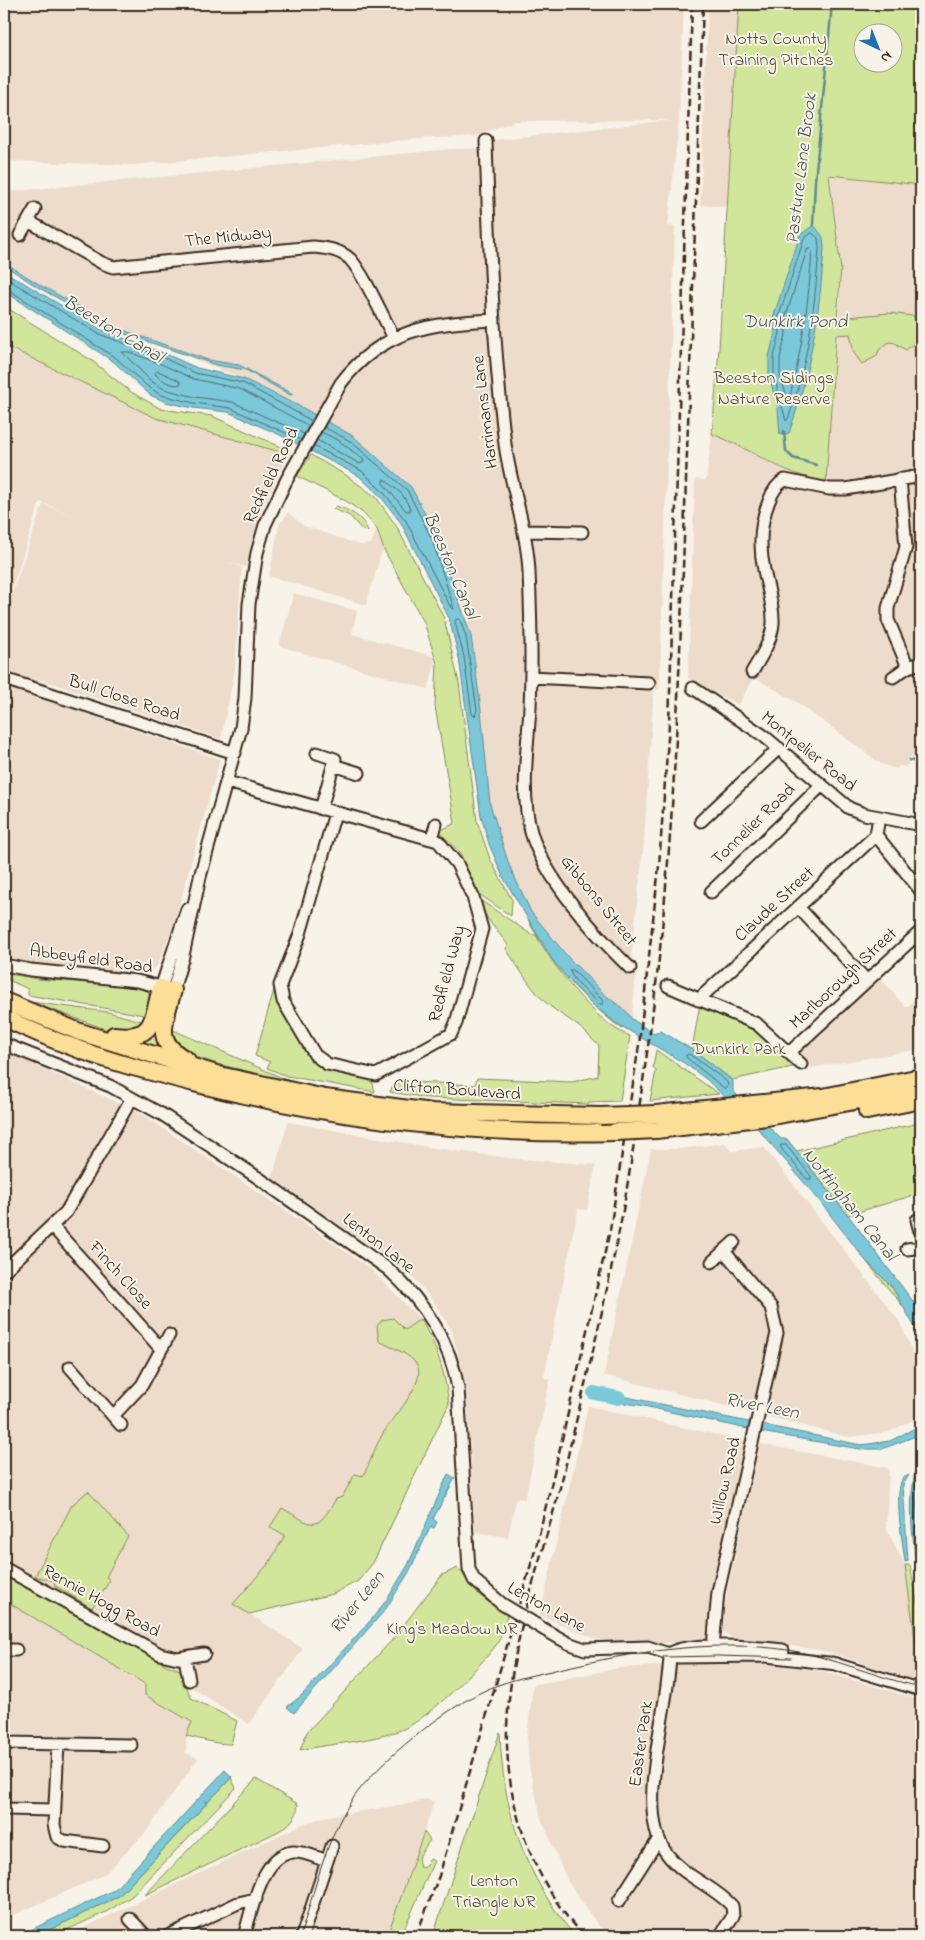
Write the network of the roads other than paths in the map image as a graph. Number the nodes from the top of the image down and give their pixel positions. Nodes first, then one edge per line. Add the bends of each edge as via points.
1 (486, 141) dead end
2 (35, 210) dead end
3 (28, 221) junction
4 (20, 235) dead end
5 (494, 320) junction
6 (394, 338) junction
7 (921, 476) edge
8 (900, 479) junction
9 (525, 531) junction
10 (582, 532) dead end
11 (921, 663) edge
12 (908, 667) junction
13 (752, 672) dead end
14 (531, 677) junction
15 (893, 677) dead end
16 (4, 679) edge
17 (649, 682) dead end
18 (693, 688) dead end
19 (779, 748) junction
20 (235, 753) junction
21 (317, 753) dead end
22 (333, 765) junction
23 (360, 772) dead end
24 (227, 782) junction
25 (822, 785) junction
26 (321, 809) junction
27 (335, 813) junction
28 (879, 818) junction
29 (701, 820) dead end
30 (436, 824) dead end
31 (921, 825) edge
32 (876, 835) junction
33 (432, 839) junction
34 (711, 892) dead end
35 (921, 892) edge
36 (798, 907) junction
37 (921, 931) edge
38 (4, 965) edge
39 (630, 968) dead end
40 (866, 981) junction
41 (668, 986) dead end
42 (167, 989) junction
43 (698, 1000) junction
44 (4, 1002) edge
45 (4, 1018) edge
46 (80, 1032) junction
47 (4, 1044) edge
48 (790, 1052) junction
49 (801, 1064) dead end
50 (921, 1067) edge
51 (220, 1074) junction
52 (921, 1077) edge
53 (921, 1089) edge
54 (132, 1098) junction
55 (921, 1100) edge
56 (764, 1110) junction
57 (600, 1124) junction
58 (917, 1220) dead end
59 (52, 1226) junction
60 (921, 1235) edge
61 (734, 1242) dead end
62 (921, 1247) edge
63 (907, 1249) dead end
64 (724, 1251) junction
65 (712, 1262) dead end
66 (4, 1271) edge
67 (169, 1335) dead end
68 (161, 1349) junction
69 (70, 1366) dead end
70 (113, 1416) junction
71 (121, 1425) dead end
72 (4, 1568) edge
73 (714, 1648) junction
74 (4, 1650) edge
75 (16, 1650) dead end
76 (670, 1653) junction
77 (204, 1654) dead end
78 (724, 1656) junction
79 (185, 1658) junction
80 (837, 1664) junction
81 (189, 1680) dead end
82 (921, 1690) edge
83 (4, 1742) edge
84 (58, 1744) junction
85 (131, 1745) dead end
86 (4, 1809) edge
87 (54, 1810) junction
88 (658, 1840) junction
89 (103, 1846) dead end
90 (332, 1846) dead end
91 (327, 1860) junction
92 (256, 1899) junction
93 (619, 1901) dead end
94 (130, 1919) dead end
95 (146, 1936) edge
96 (168, 1936) edge
97 (244, 1936) edge
98 (302, 1936) edge
99 (720, 1936) edge

1 - 5 street, Harrimans Lane
2 - 3 street
3 - 4 street
3 - 6 street, The Midway via 114,267 313,247 334,250 355,265
5 - 6 street, Redfield Road via 428,326
5 - 9 street, Harrimans Lane via 507,456
6 - 20 street, Redfield Road via 353,368 330,400 265,525 249,604 244,706
7 - 8 street
8 - 12 street via 906,547 888,608 888,620
8 - 13 street via 829,490 792,481 782,482 770,499 762,532 761,552 773,613 771,635
9 - 10 street
9 - 14 street, Harrimans Lane
11 - 12 street
12 - 15 street
14 - 17 street
14 - 39 street, Gibbons Street via 526,792 531,832 541,856 561,888
16 - 20 street, Bull Close Road
18 - 19 street, Montpelier Road
19 - 25 street, Montpelier Road
19 - 29 street
20 - 24 street, Redfield Road
21 - 22 street via 335,759
22 - 23 street
22 - 26 street
24 - 26 street, Redfield Way
24 - 42 street, Redfield Road via 200,877 178,932
25 - 28 street, Montpelier Road via 849,808
25 - 34 street, Tonnelier Road
26 - 27 street, Redfield Way
27 - 33 street, Redfield Way
27 - 33 street, Redfield Way via 322,875 280,985 283,1001 315,1055 327,1064 376,1075 451,1034 482,929 473,897 457,864 438,841
28 - 31 street, Montpelier Road
28 - 32 street
30 - 33 street
32 - 35 street
32 - 36 street, Claude Street
36 - 40 street
36 - 43 street, Claude Street
37 - 40 street, Marlborough Street
38 - 42 street, Abbeyfield Road via 137,981
40 - 48 street, Marlborough Street
41 - 43 street
42 - 46 highway via 146,1031 134,1037
42 - 51 highway via 163,1023 166,1043 185,1059
43 - 48 street via 757,1024
44 - 46 highway, Clifton Boulevard
45 - 57 highway, Clifton Boulevard via 135,1068 322,1111 422,1125
46 - 51 highway, Clifton Boulevard
47 - 54 street, Lenton Lane via 76,1071
48 - 49 street
50 - 56 highway
51 - 57 highway, Clifton Boulevard via 325,1098 432,1112
52 - 56 highway, Clifton Boulevard
53 - 56 highway, Clifton Boulevard
54 - 59 street via 66,1212
54 - 76 street, Lenton Lane, bridge via 202,1140 388,1269 422,1306 438,1331 456,1374 469,1569 474,1580 502,1604 568,1643 586,1649 648,1647
55 - 56 highway via 835,1116
56 - 57 highway, Clifton Boulevard, bridge via 656,1122
58 - 60 street
59 - 66 street
59 - 68 street, Finch Close
61 - 64 street
62 - 63 street
64 - 65 street
64 - 73 street, Willow Road via 766,1300 776,1321 776,1343 718,1592
67 - 68 street
68 - 70 street via 142,1385
69 - 70 street
70 - 71 street
72 - 79 street, Rennie Hogg Road via 160,1654
73 - 76 street, Lenton Lane via 688,1648
73 - 78 street
73 - 80 street, Lenton Lane via 784,1650
74 - 75 street
76 - 78 street, Lenton Lane via 678,1657
76 - 88 street, Easter Park via 652,1796
77 - 79 street, Rennie Hogg Road
78 - 80 street, Lenton Lane
79 - 81 street
80 - 82 street, Lenton Lane
83 - 84 street
84 - 85 street
84 - 87 street
86 - 87 street
87 - 89 street via 57,1837 64,1841
88 - 93 street
88 - 99 street, Easter Park via 679,1868 732,1906 733,1916
90 - 91 street
91 - 92 street via 295,1852 277,1858 264,1876
91 - 98 street
92 - 96 street via 238,1903
92 - 97 street
94 - 95 street

